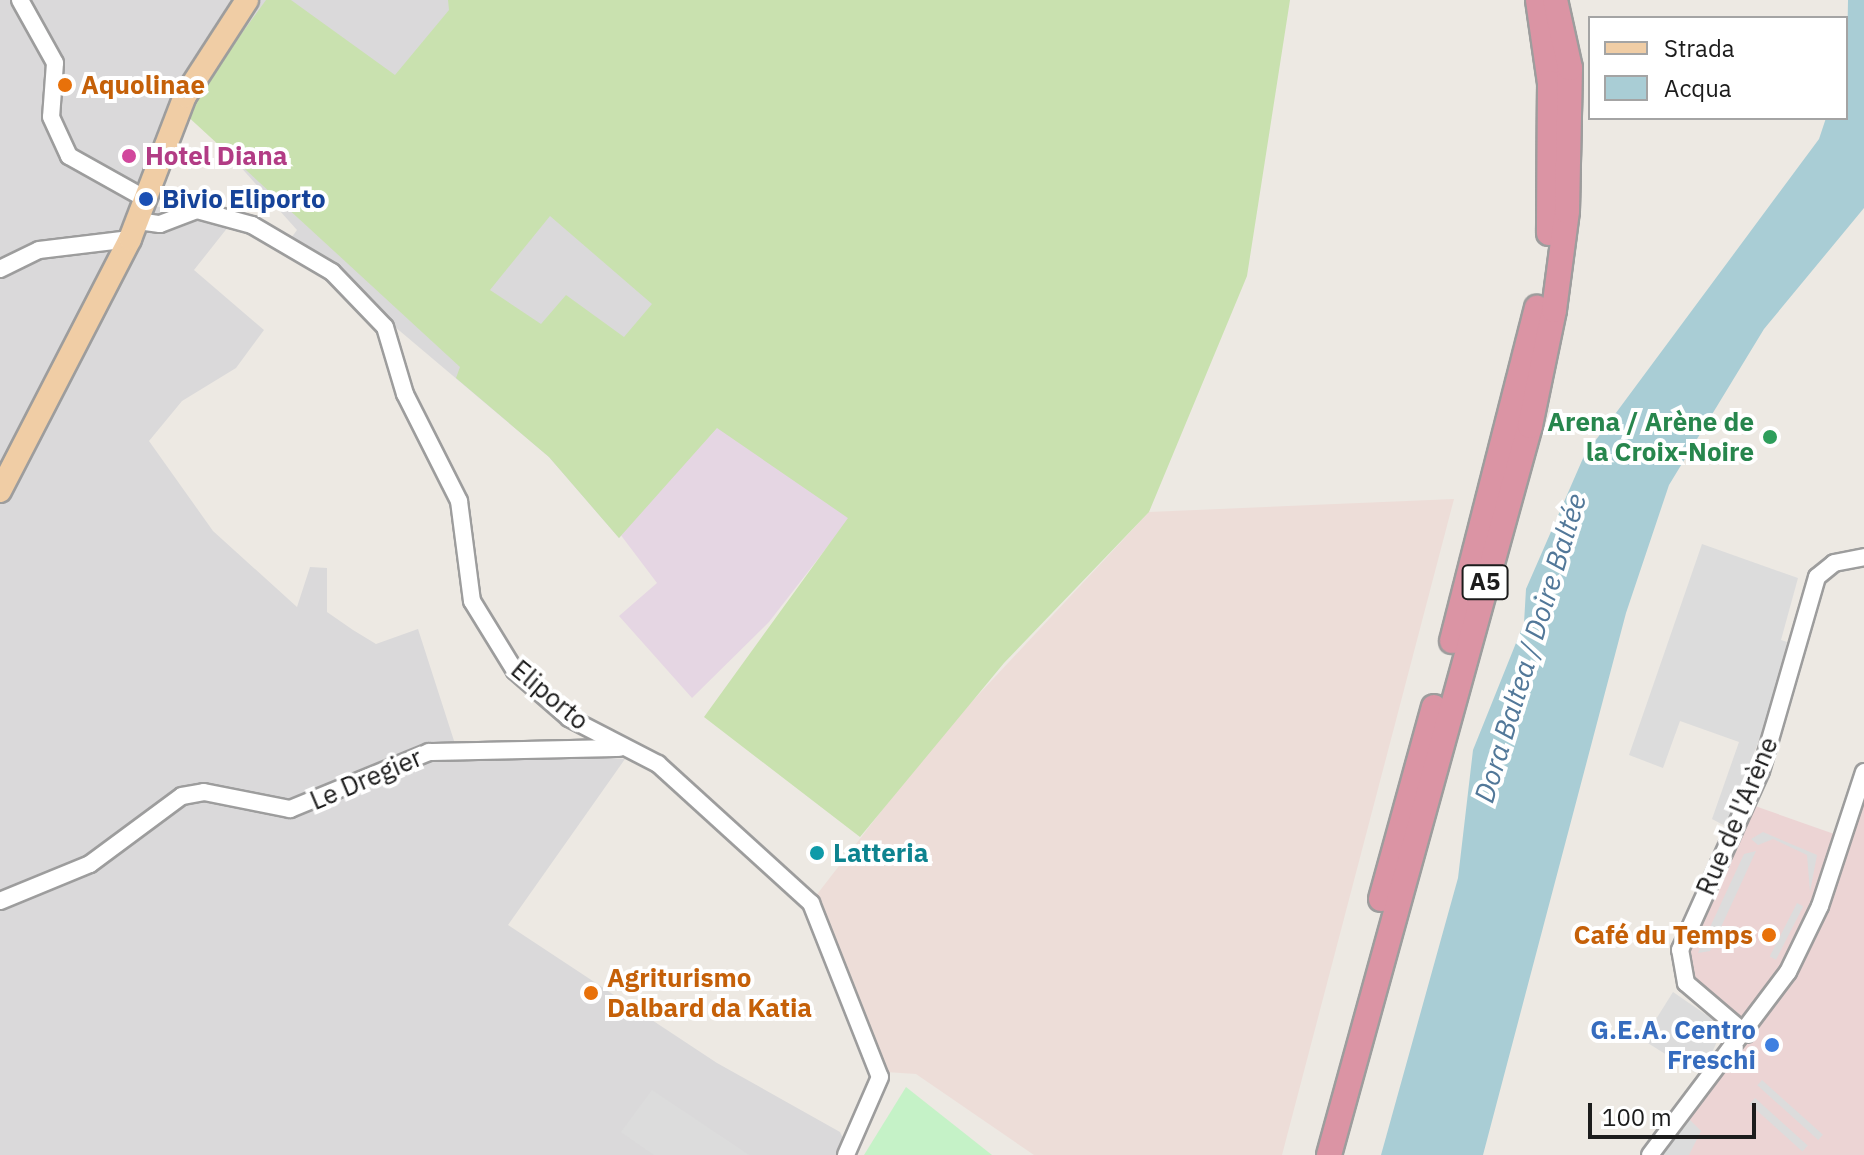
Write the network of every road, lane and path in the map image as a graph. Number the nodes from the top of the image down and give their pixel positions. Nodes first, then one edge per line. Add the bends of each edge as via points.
1 (20, 0) edge
2 (247, 0) edge
3 (1538, 0) edge
4 (1555, 0) edge
5 (138, 220) junction
6 (0, 269) edge
7 (0, 491) edge
8 (1864, 557) edge
9 (621, 748) junction
10 (1864, 772) edge
11 (0, 901) edge
12 (1746, 1034) junction
13 (846, 1155) edge
14 (1314, 1155) edge
15 (1329, 1155) edge
16 (1650, 1155) edge

1 - 5 street via 55,63 51,117 69,156
2 - 5 main road via 185,96
3 - 14 highway, A5 via 1550,83 1550,226 1536,315
4 - 15 highway, A5 via 1570,68 1567,211 1554,310 1530,426
5 - 6 street, Eliporto via 39,250
5 - 7 main road
5 - 9 street, Eliporto via 219,212 332,272 358,295 385,327 418,424 446,463 470,553 472,601 515,671 569,718
8 - 12 street, Rue de l'Arène via 1834,563 1817,577 1761,771 1680,950 1686,983
9 - 11 street, Le Dregier via 429,752 290,809 204,792 182,796 90,864
9 - 13 street, Eliporto via 658,764 811,903 880,1077
10 - 12 street via 1818,911
12 - 16 street

